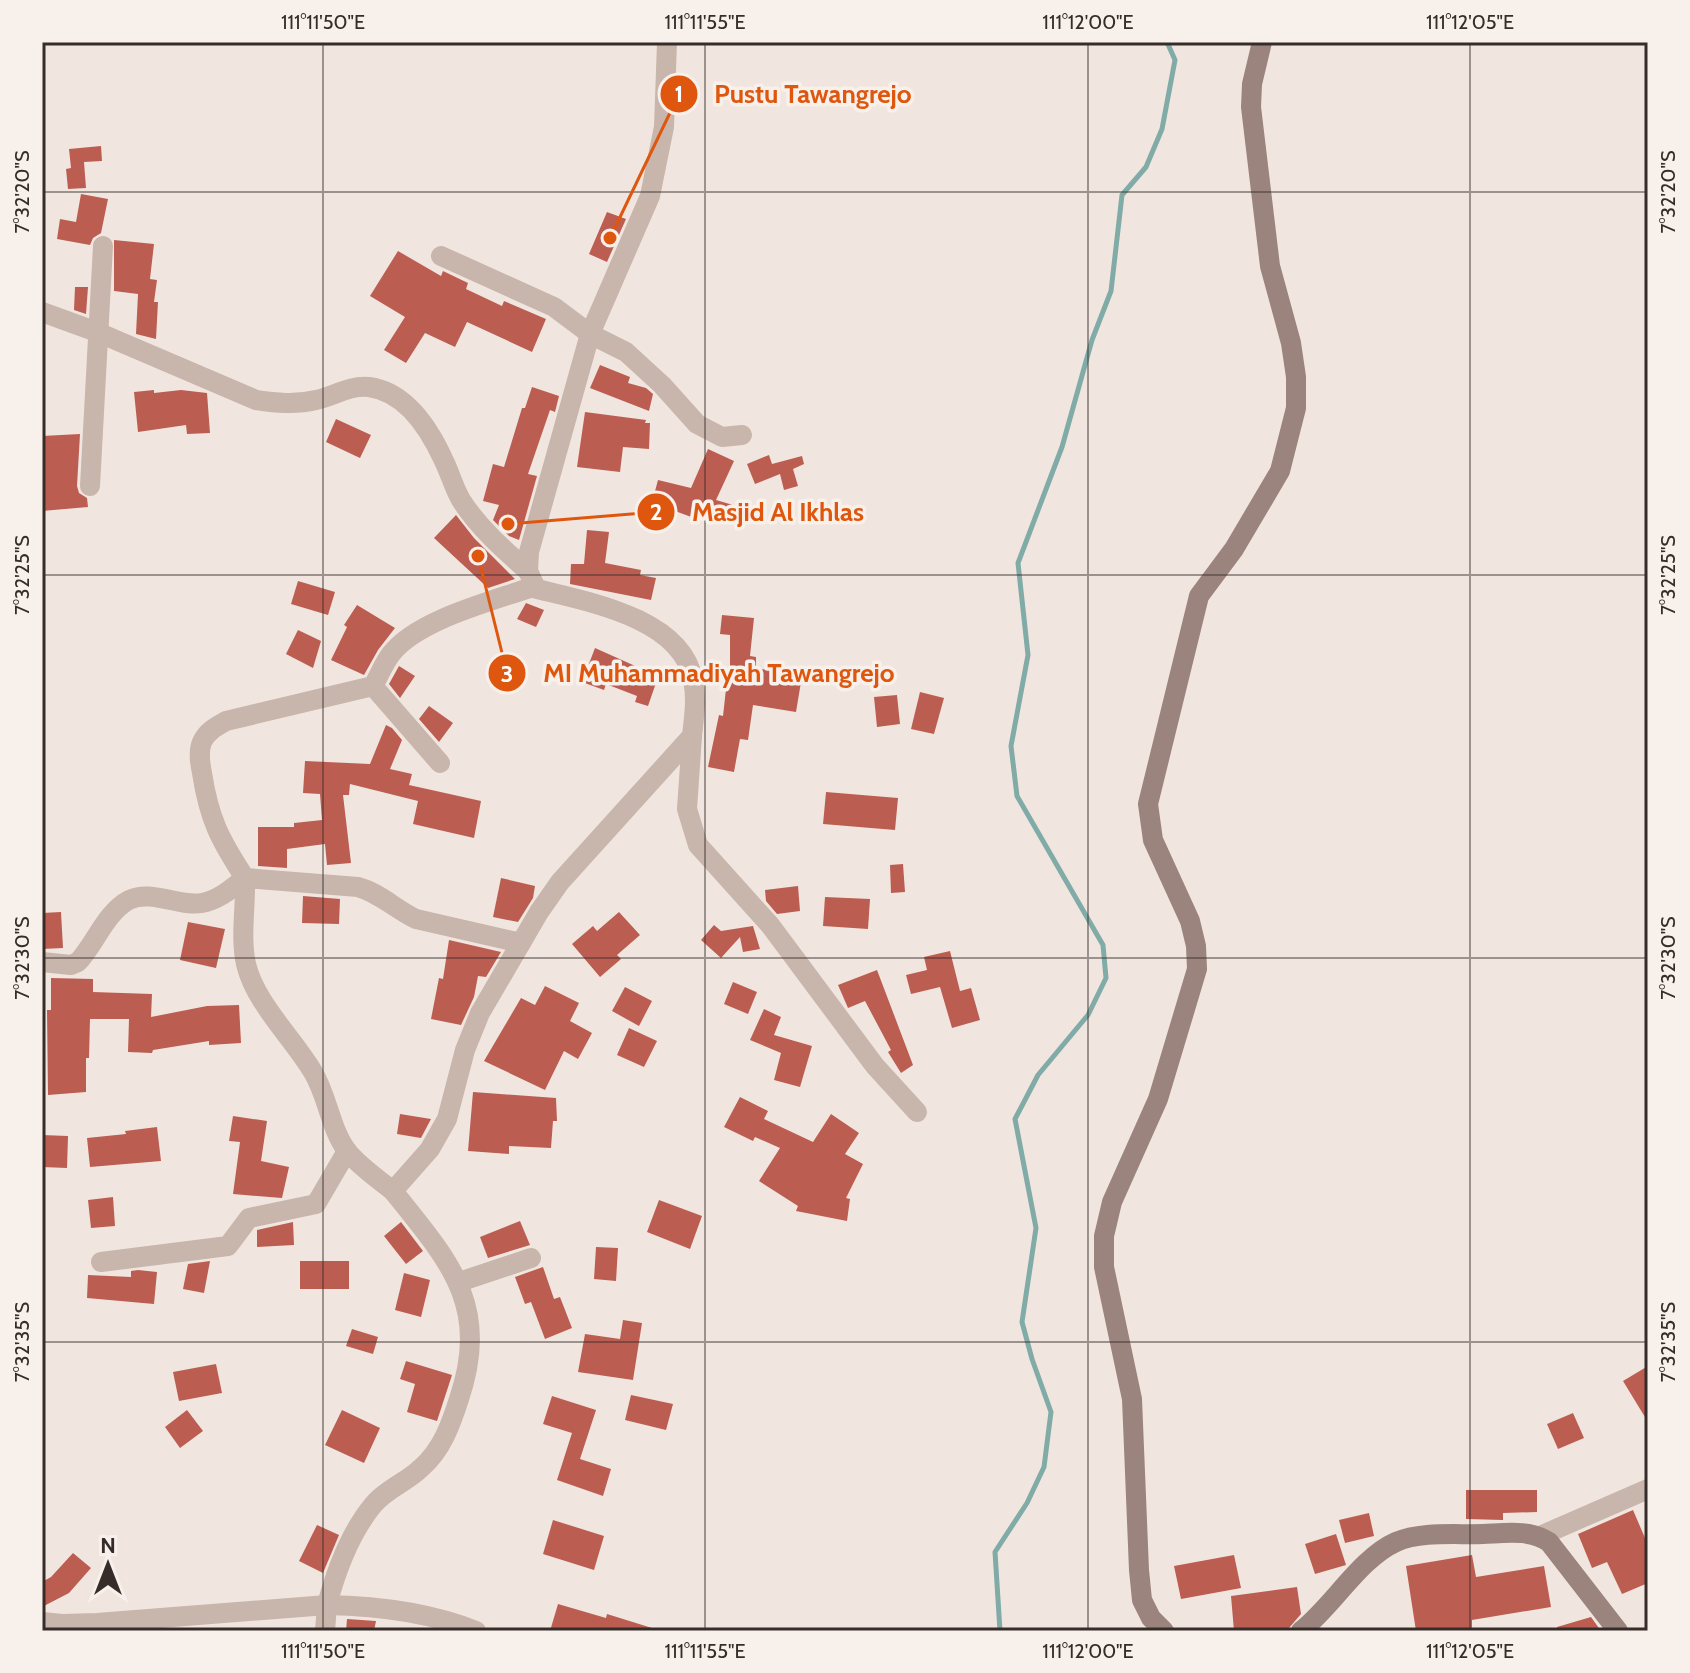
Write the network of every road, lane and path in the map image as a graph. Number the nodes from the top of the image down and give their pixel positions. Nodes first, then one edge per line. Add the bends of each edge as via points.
1 (667, 42) edge
2 (1262, 42) edge
3 (103, 246) dead end
4 (441, 256) dead end
5 (42, 312) edge
6 (97, 332) junction
7 (590, 334) junction
8 (742, 435) dead end
9 (90, 486) dead end
10 (532, 578) junction
11 (373, 686) junction
12 (692, 736) junction
13 (440, 763) dead end
14 (245, 878) junction
15 (521, 943) junction
16 (42, 962) edge
17 (917, 1112) dead end
18 (347, 1151) junction
19 (393, 1191) junction
20 (531, 1258) dead end
21 (101, 1262) dead end
22 (459, 1282) junction
23 (1648, 1489) edge
24 (1540, 1536) junction
25 (327, 1605) junction
26 (42, 1622) edge
27 (1153, 1627) edge
28 (325, 1631) edge
29 (476, 1631) edge
30 (1301, 1631) edge
31 (1618, 1631) edge

1 - 7 street via 664,127 650,196
2 - 27 main road via 1251,107 1270,266 1295,366 1296,408 1280,471 1199,596 1148,804 1153,840 1190,921 1197,969 1158,1099 1112,1202 1104,1236 1104,1267 1132,1399 1142,1600
3 - 6 street
4 - 7 street via 554,307
5 - 6 street
6 - 9 street
6 - 10 street via 256,400 318,400 348,388 369,387 403,401 427,429 461,500
7 - 8 street via 626,352 697,424 722,437
7 - 10 street via 529,552
10 - 11 street via 410,636 391,654
10 - 12 street via 533,588 614,609 669,639 693,677
11 - 13 street
11 - 14 street via 226,721 210,730 199,757 207,806
12 - 15 street via 560,882
12 - 17 street via 687,809 698,845 770,925 875,1066
14 - 15 street via 358,887 416,919
14 - 16 street via 220,897 201,903 130,899 116,909 78,962
14 - 18 street via 246,964 256,989 314,1074
15 - 19 street via 480,1013 447,1119 430,1149
18 - 19 street
18 - 21 street via 316,1204 249,1218 228,1246
19 - 22 street
20 - 22 street
22 - 25 street via 467,1304 470,1345 450,1429 421,1469 373,1505 334,1577
23 - 24 street
24 - 30 main road via 1419,1536 1396,1542
24 - 31 main road
25 - 26 street via 97,1623
25 - 28 street
25 - 29 street via 425,1615

